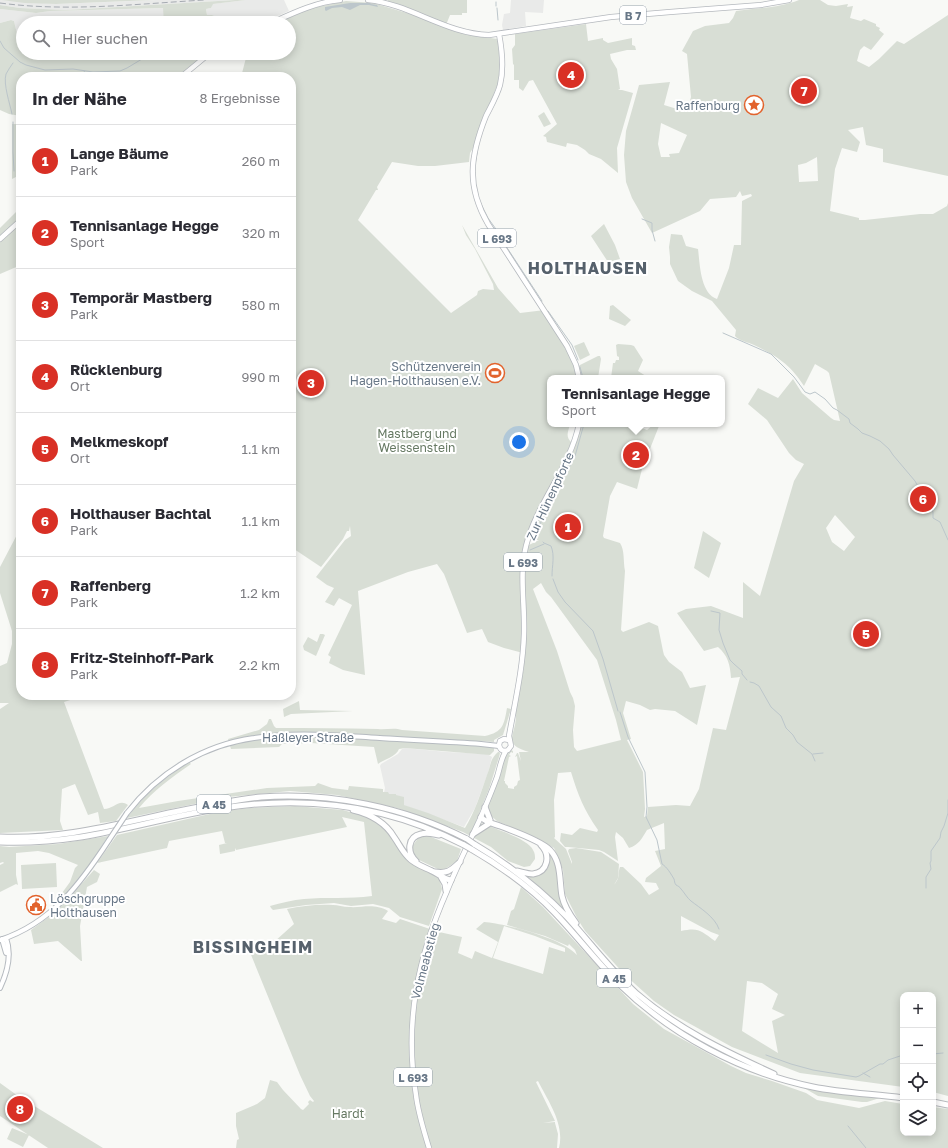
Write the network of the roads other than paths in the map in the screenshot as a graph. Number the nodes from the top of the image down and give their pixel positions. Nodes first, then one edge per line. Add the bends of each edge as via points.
1 (340, 0) edge
2 (368, 0) edge
3 (789, 0) edge
4 (286, 16) edge
5 (498, 34) junction
6 (201, 60) edge
7 (187, 72) edge
8 (16, 225) edge
9 (0, 239) edge
10 (578, 375) edge
11 (578, 427) edge
12 (503, 744) junction
13 (341, 805) junction
14 (485, 807) junction
15 (481, 817) junction
16 (490, 821) junction
17 (473, 834) junction
18 (0, 837) edge
19 (449, 837) junction
20 (0, 842) edge
21 (537, 842) junction
22 (460, 862) junction
23 (419, 865) junction
24 (514, 870) junction
25 (442, 875) junction
26 (452, 880) junction
27 (446, 892) junction
28 (3, 939) edge
29 (586, 939) junction
30 (0, 988) edge
31 (746, 1064) junction
32 (900, 1097) edge
33 (936, 1102) edge
34 (948, 1104) edge
35 (429, 1148) edge

1 - 4 main road via 301,9
2 - 5 main road, B 7 via 466,32 480,35
3 - 5 main road, B 7 via 762,5 611,17
5 - 10 main road, L 693 via 502,62 501,79 475,148 472,182 475,196 488,224 567,346
6 - 7 main road
8 - 9 main road
11 - 12 main road, Zur Hünenpforte / L 693 via 570,455 538,514 525,552 522,583 523,652 513,711
12 - 14 main road, Volmeabstieg / L 693 via 504,755
12 - 28 main road, Haßleyer Straße, bridge via 276,735 231,742 206,751 178,766 141,797 127,813 90,869 51,912 31,926
13 - 19 highway, A 45 via 392,816
13 - 20 highway, A 45 via 256,803 81,837 36,842
13 - 23 highway via 368,815 383,824 408,858
14 - 15 main road, Volmeabstieg / L 693
14 - 16 highway
15 - 16 highway via 486,822
15 - 17 main road, Volmeabstieg / L 693
16 - 17 highway
16 - 21 highway
17 - 22 main road, Volmeabstieg / L 693
18 - 24 highway, A 45, bridge via 82,831 221,803 260,797 297,796 363,803 428,822 466,839
19 - 23 highway via 426,833 415,836 410,843 409,851
19 - 31 highway, A 45, bridge via 508,872 545,903 614,979 651,1012 699,1044 724,1057
21 - 24 highway via 546,854 544,868 534,874
21 - 29 highway via 548,848 557,860 564,902
22 - 25 highway
22 - 26 main road, Volmeabstieg / L 693
23 - 25 highway
24 - 29 highway, A 45 via 549,899
25 - 26 highway
25 - 27 highway
26 - 27 main road, Volmeabstieg / L 693
27 - 35 main road, Volmeabstieg / L 693 via 421,967 412,1022 411,1052 416,1096
28 - 30 main road via 8,945 8,957 6,974
29 - 31 highway, A 45 via 622,979 659,1011 681,1027
31 - 32 highway, A 45 via 789,1081 814,1087
33 - 34 highway

